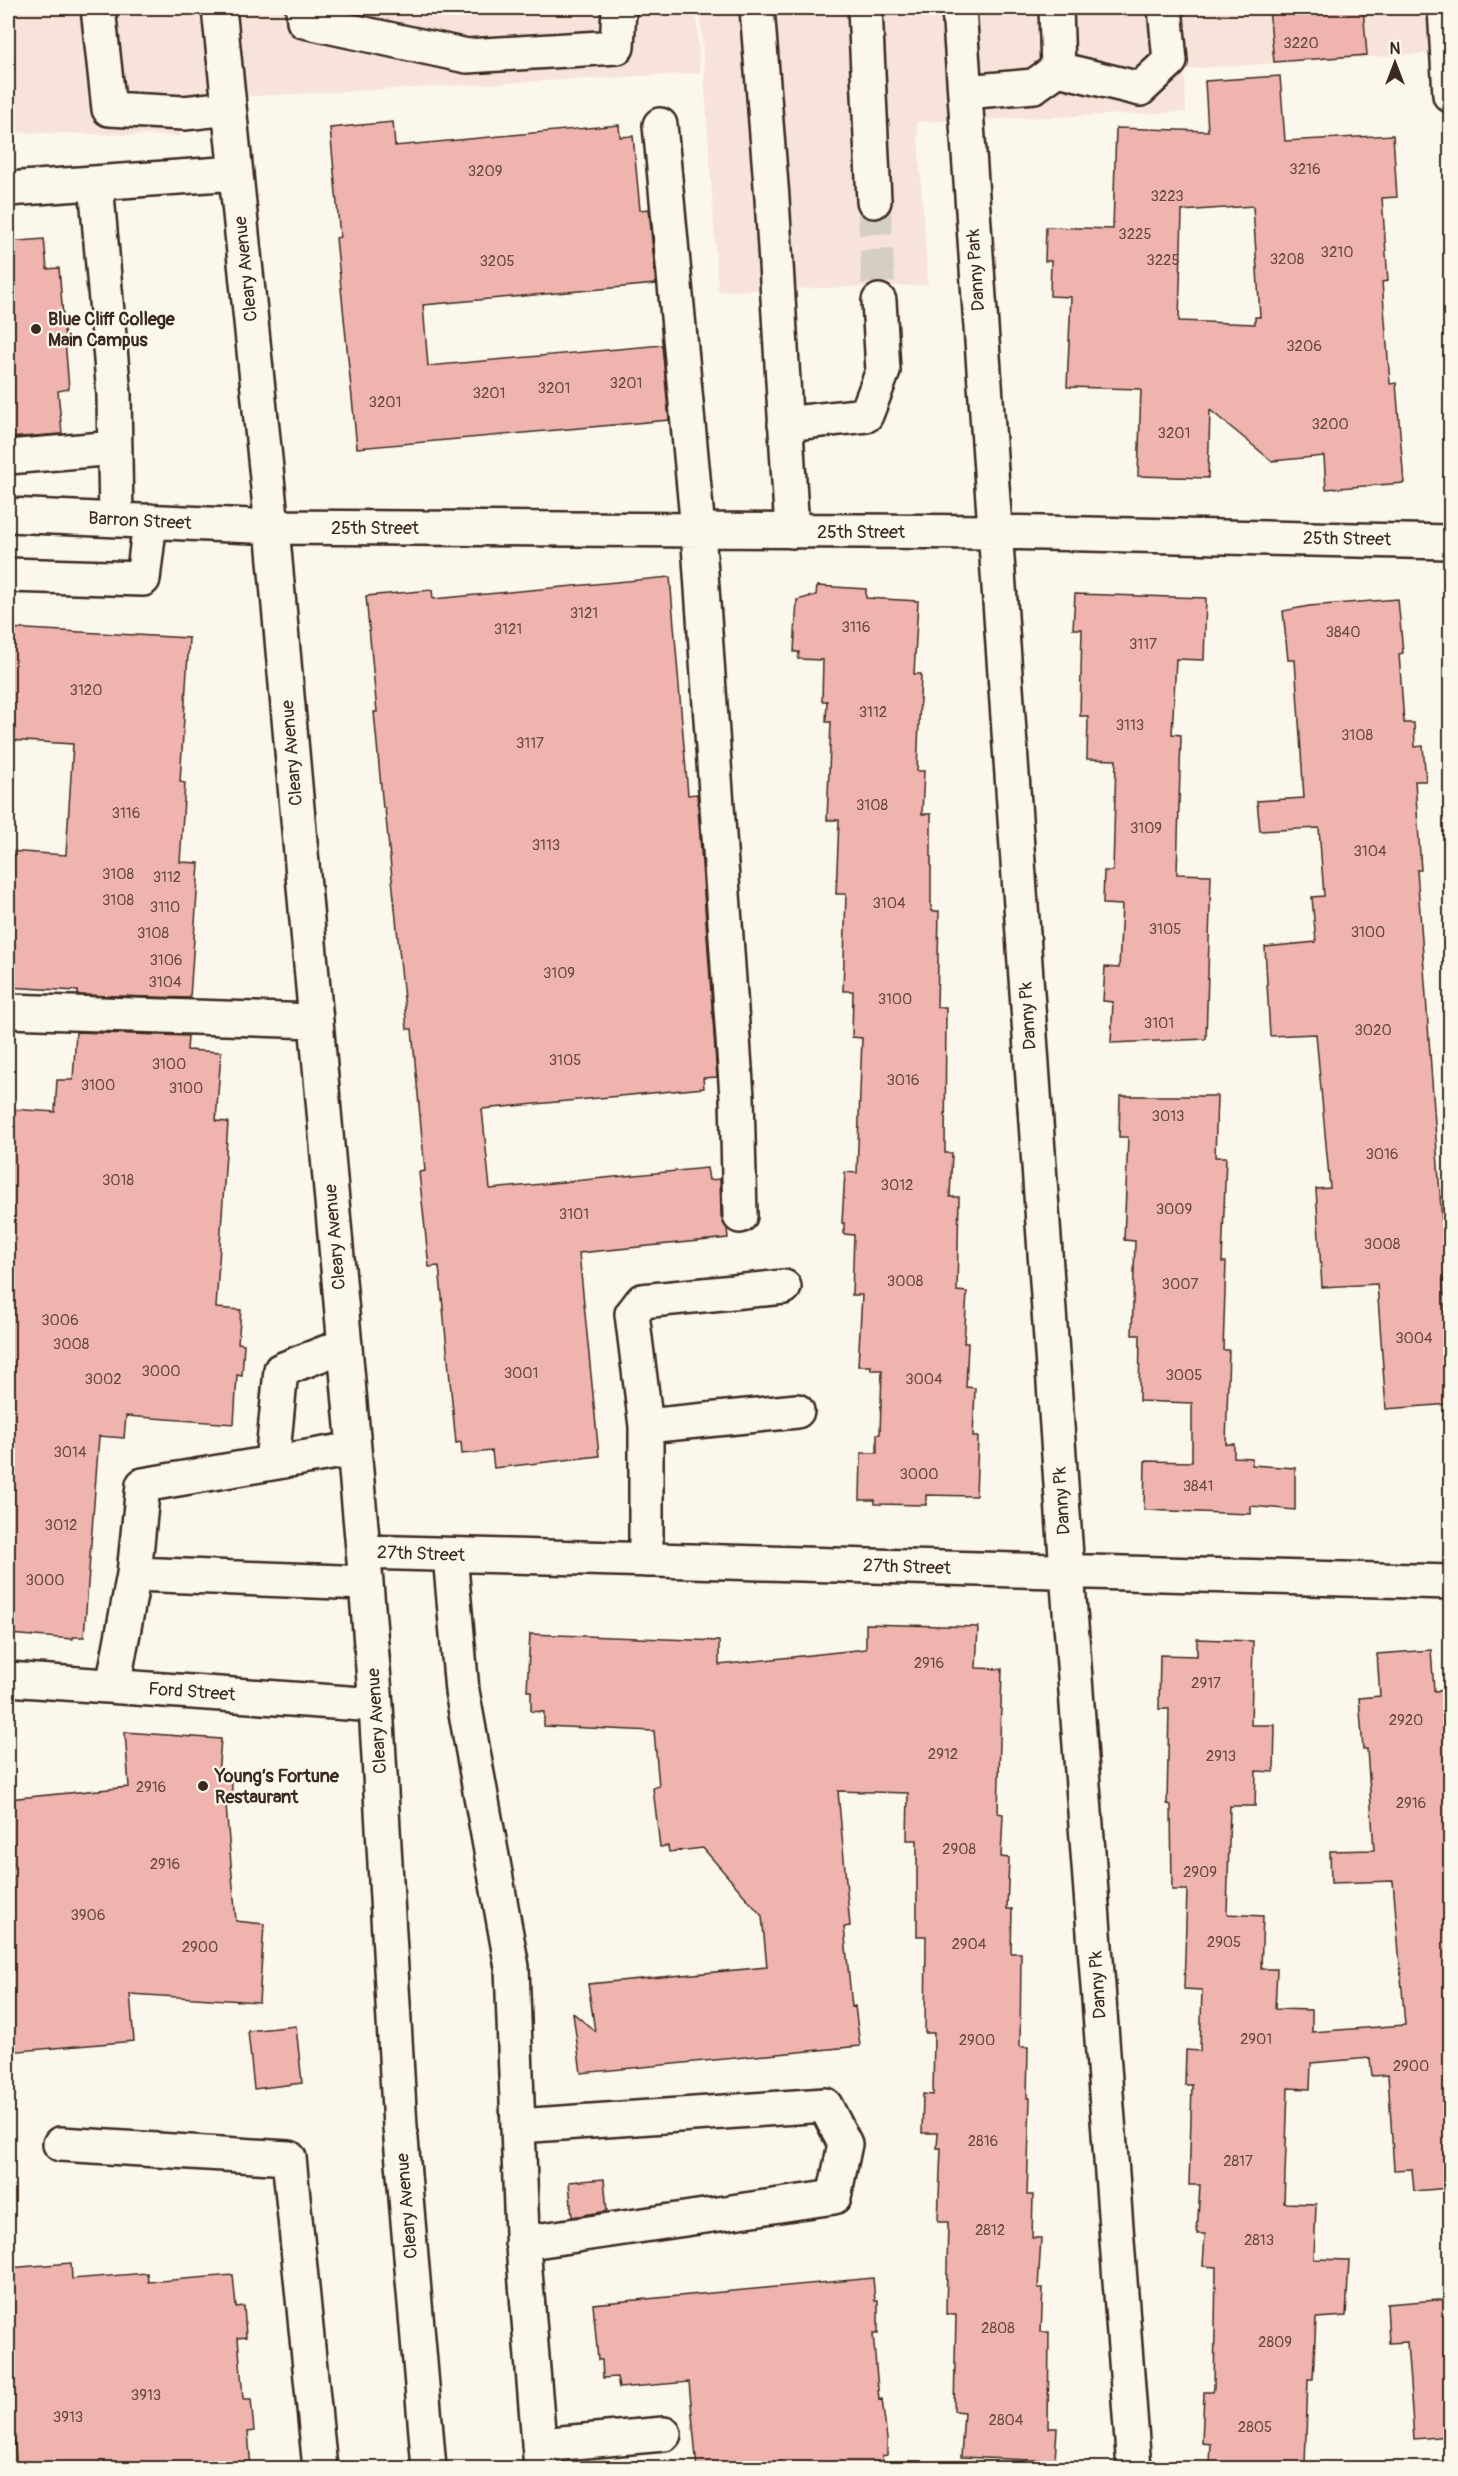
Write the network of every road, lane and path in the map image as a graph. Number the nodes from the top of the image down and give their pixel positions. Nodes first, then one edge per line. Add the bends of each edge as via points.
1 (98, 8) edge
2 (219, 8) edge
3 (303, 8) edge
4 (619, 8) edge
5 (757, 8) edge
6 (865, 8) edge
7 (959, 8) edge
8 (1056, 8) edge
9 (1165, 8) edge
10 (1445, 8) edge
11 (1058, 69) junction
12 (965, 92) junction
13 (1450, 95) edge
14 (229, 108) junction
15 (660, 125) dead end
16 (236, 173) junction
17 (96, 183) junction
18 (8, 189) edge
19 (874, 201) tunnel mouth
20 (879, 301) tunnel mouth
21 (786, 424) junction
22 (115, 448) junction
23 (8, 457) edge
24 (8, 515) edge
25 (116, 520) junction
26 (150, 521) junction
27 (272, 527) junction
28 (698, 530) junction
29 (792, 531) junction
30 (994, 532) junction
31 (1450, 542) edge
32 (8, 574) edge
33 (8, 1011) edge
34 (316, 1021) junction
35 (740, 1216) dead end
36 (784, 1287) dead end
37 (345, 1345) junction
38 (797, 1411) dead end
39 (646, 1425) junction
40 (354, 1449) junction
41 (272, 1462) junction
42 (450, 1555) junction
43 (646, 1560) junction
44 (365, 1568) junction
45 (1067, 1571) junction
46 (134, 1574) junction
47 (1450, 1582) edge
48 (8, 1678) edge
49 (113, 1686) junction
50 (376, 1705) junction
51 (518, 2126) junction
52 (60, 2144) dead end
53 (522, 2243) junction
54 (664, 2434) dead end
55 (540, 2457) edge
56 (320, 2469) edge
57 (429, 2469) edge
58 (1134, 2469) edge

1 - 14 street via 109,109 184,113
2 - 14 street, Cleary Avenue
3 - 4 street via 304,21 467,56 617,47
5 - 21 street
6 - 19 street
7 - 12 street, Danny Park
8 - 11 street
9 - 11 street via 1170,61 1140,89
10 - 13 street
11 - 12 street via 1034,86
12 - 30 street, Danny Park
14 - 16 street, Cleary Avenue
15 - 28 street
16 - 17 street
16 - 27 street, Cleary Avenue
17 - 18 street
17 - 22 street
20 - 21 street via 883,371 866,415
21 - 29 street
22 - 23 street
22 - 25 street
24 - 25 street, Barron Street
25 - 26 street, Barron Street
26 - 27 street, Barron Street
26 - 32 street via 143,579
27 - 28 street, 25th Street
27 - 34 street, Cleary Avenue
28 - 29 street, 25th Street
28 - 35 street via 737,1097
29 - 30 street, 25th Street
30 - 31 street, 25th Street
30 - 45 street, Danny Pk
33 - 34 street
34 - 37 street, Cleary Avenue
36 - 39 street via 642,1301 632,1314
37 - 40 street, Cleary Avenue
37 - 41 street via 281,1370
38 - 39 street
39 - 43 street
40 - 41 street
40 - 44 street, Cleary Avenue
41 - 46 street via 143,1485
42 - 43 street, 27th Street
42 - 44 street, 27th Street
42 - 51 street via 462,1691 512,1967
43 - 45 street, 27th Street
44 - 46 street, 27th Street
44 - 50 street, Cleary Avenue
45 - 47 street, 27th Street
45 - 58 street, Danny Pk
46 - 49 street
48 - 49 street, Ford Street
49 - 50 street, Ford Street
50 - 57 street, Cleary Avenue via 400,2127
51 - 53 street
51 - 53 street via 825,2105 845,2144 834,2197
52 - 56 street via 289,2158
53 - 55 street
54 - 55 street

